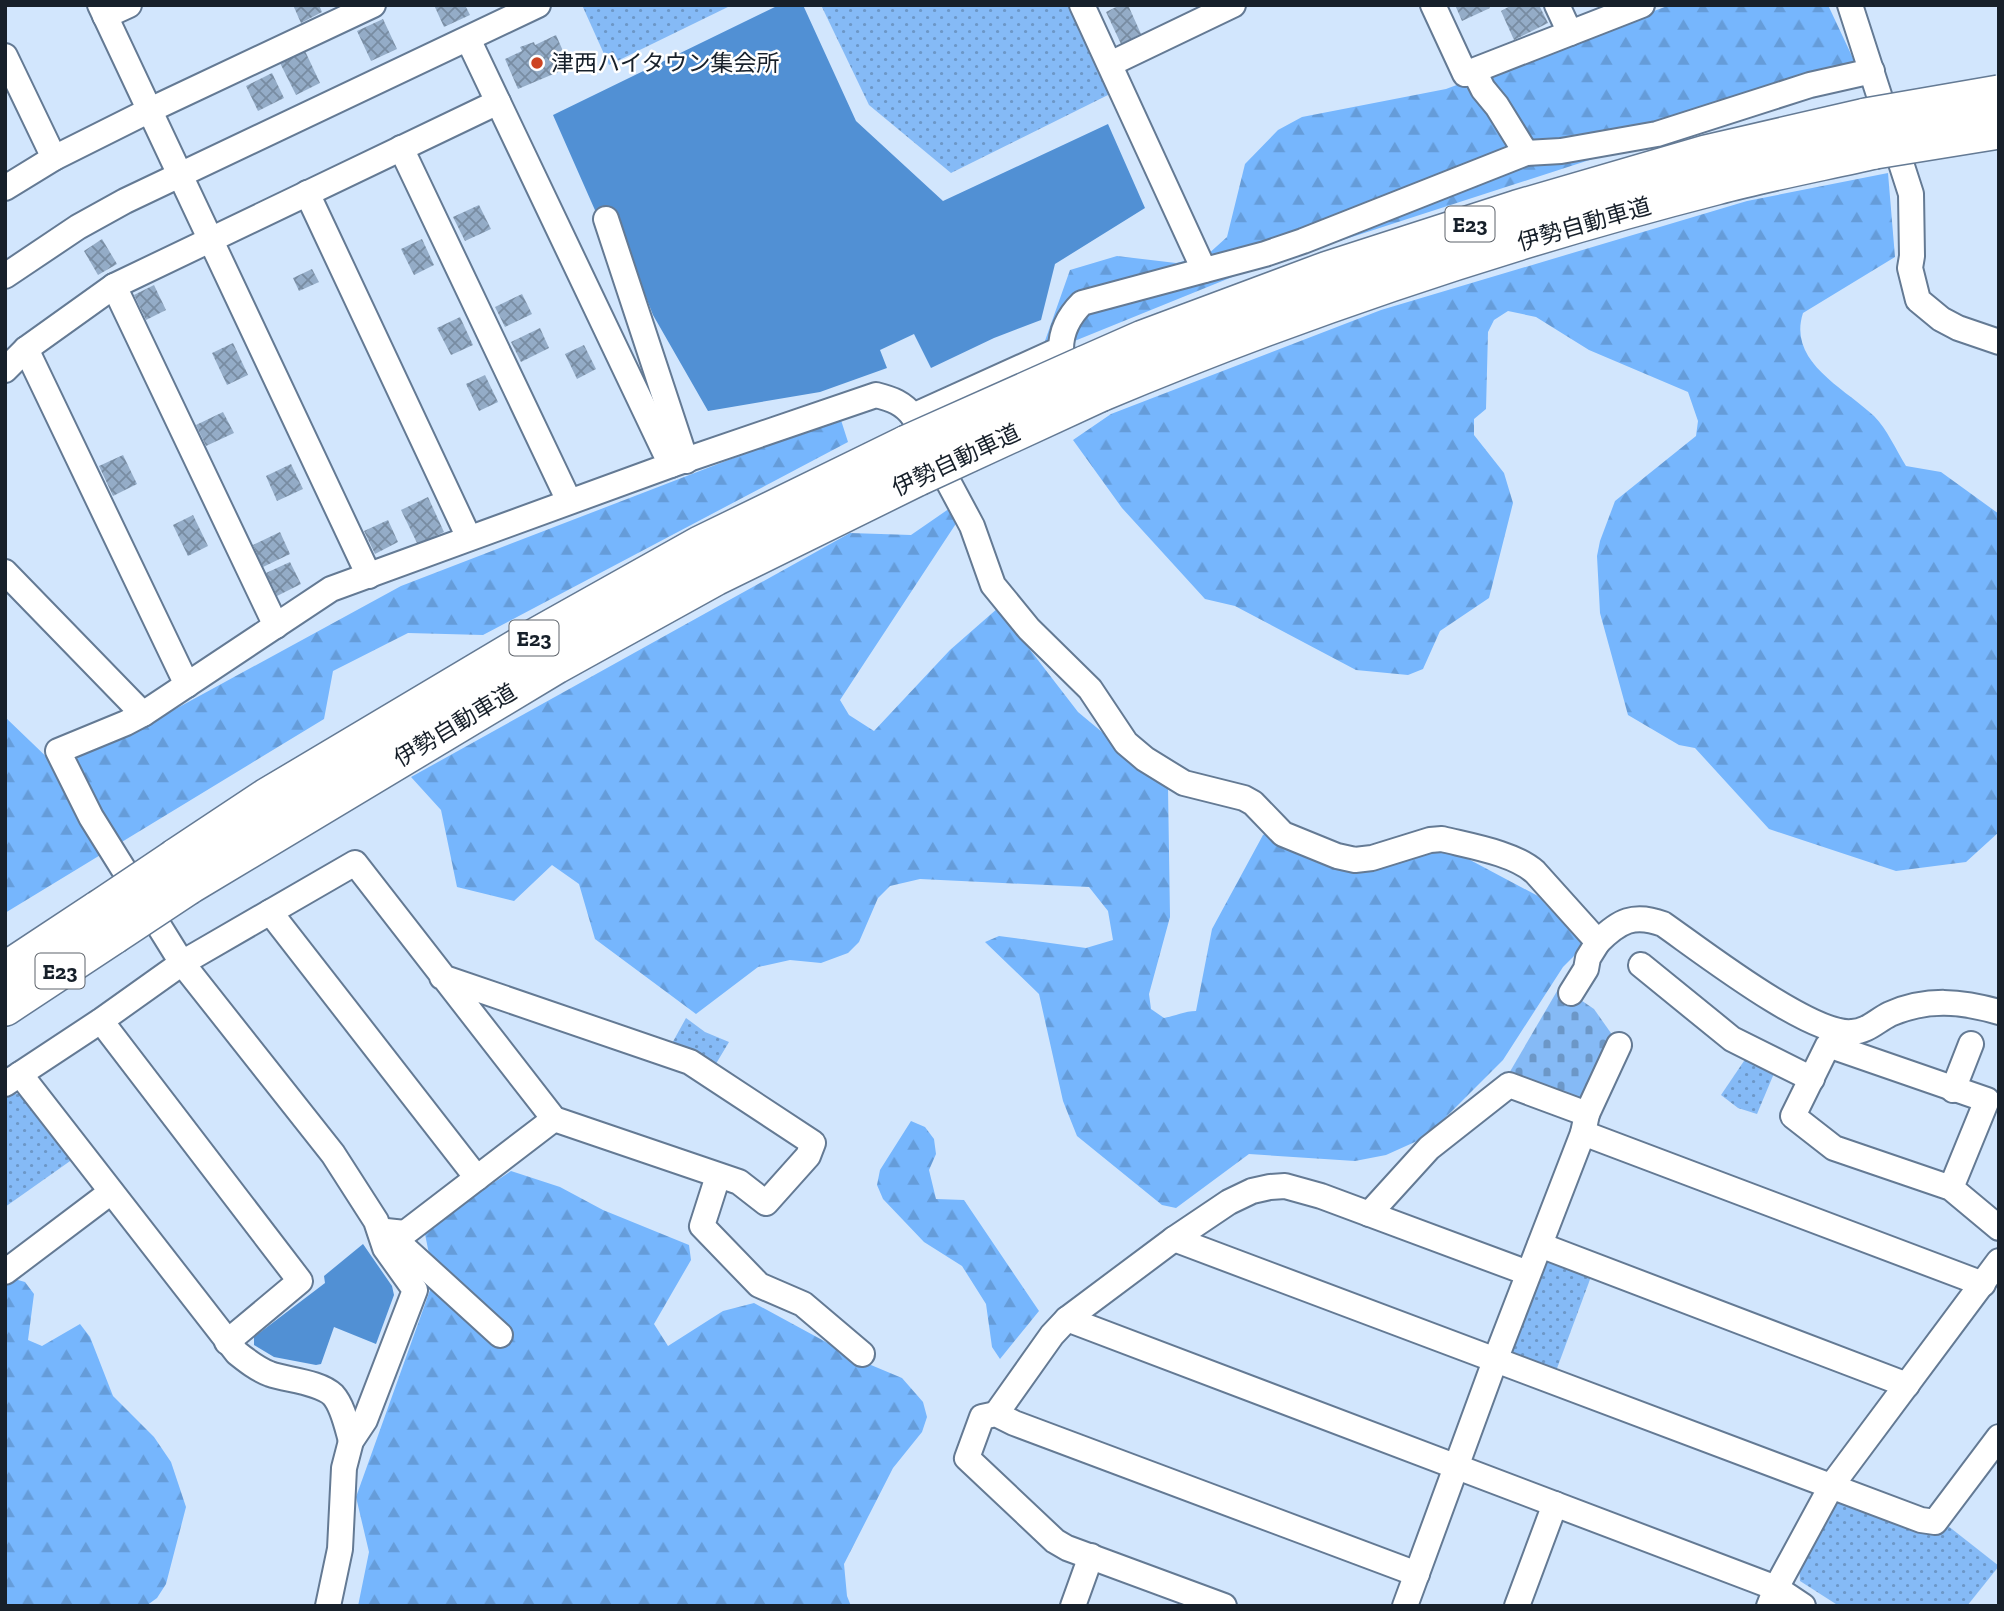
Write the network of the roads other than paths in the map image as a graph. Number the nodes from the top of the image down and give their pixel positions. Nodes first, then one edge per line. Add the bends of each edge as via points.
1 (129, 5) edge
2 (373, 5) edge
3 (538, 5) edge
4 (1082, 5) edge
5 (1233, 5) edge
6 (1433, 5) edge
7 (1558, 5) edge
8 (1643, 5) edge
9 (1850, 5) edge
10 (102, 11) edge
11 (1202, 12) edge
12 (1570, 33) junction
13 (468, 39) junction
14 (5, 56) edge
15 (1110, 64) junction
16 (1474, 71) junction
17 (1999, 77) edge
18 (1999, 94) edge
19 (498, 102) junction
20 (1873, 106) junction
21 (150, 110) junction
22 (1999, 130) edge
23 (401, 148) junction
24 (1526, 153) junction
25 (54, 158) junction
26 (179, 175) junction
27 (5, 188) edge
28 (307, 193) junction
29 (606, 219) dead end
30 (210, 239) junction
31 (1204, 270) junction
32 (5, 276) edge
33 (114, 286) junction
34 (1999, 342) edge
35 (26, 349) junction
36 (5, 370) edge
37 (912, 446) junction
38 (678, 463) junction
39 (569, 501) junction
40 (469, 538) junction
41 (5, 572) edge
42 (369, 576) junction
43 (276, 626) junction
44 (187, 685) junction
45 (143, 714) junction
46 (270, 912) junction
47 (107, 922) junction
48 (1598, 942) junction
49 (182, 963) junction
50 (1641, 965) dead end
51 (5, 971) edge
52 (442, 977) junction
53 (1571, 993) dead end
54 (5, 1007) edge
55 (1999, 1012) edge
56 (101, 1021) junction
57 (1971, 1044) dead end
58 (1619, 1045) dead end
59 (13, 1079) edge
60 (1812, 1079) junction
61 (1953, 1090) junction
62 (554, 1119) junction
63 (1585, 1124) junction
64 (718, 1176) junction
65 (477, 1178) junction
66 (1951, 1188) junction
67 (111, 1192) junction
68 (1369, 1214) junction
69 (381, 1226) junction
70 (1999, 1228) edge
71 (1174, 1239) junction
72 (1540, 1245) junction
73 (1999, 1261) edge
74 (5, 1272) edge
75 (1528, 1273) junction
76 (1983, 1284) junction
77 (1067, 1319) junction
78 (500, 1335) dead end
79 (228, 1342) junction
80 (862, 1354) dead end
81 (1496, 1358) junction
82 (1907, 1385) junction
83 (996, 1414) junction
84 (1999, 1437) edge
85 (351, 1441) junction
86 (1457, 1466) junction
87 (1832, 1485) junction
88 (1555, 1504) junction
89 (1091, 1556) junction
90 (1417, 1574) junction
91 (1773, 1597) edge
92 (328, 1606) edge
93 (1073, 1606) edge
94 (1224, 1606) edge
95 (1405, 1606) edge
96 (1517, 1606) edge
97 (1803, 1606) edge

1 - 10 street
2 - 21 street
3 - 13 street
4 - 15 street
5 - 11 street
6 - 16 street via 1465,75
7 - 12 street
8 - 12 street
9 - 20 street
10 - 21 street
11 - 15 street
12 - 16 street
13 - 19 street
13 - 26 street
14 - 25 street
15 - 31 street
16 - 24 street
17 - 20 street via 1896,94
18 - 20 highway, 伊勢自動車道 / E23, bridge
19 - 23 street
19 - 38 street
20 - 22 highway, 伊勢自動車道 / E23, bridge
20 - 24 street via 1811,85 1657,134 1561,152
20 - 34 street via 1911,194 1910,268 1918,300 1958,328
20 - 37 highway, 伊勢自動車道 / E23, bridge via 1716,186 1488,252 1208,348 1092,379
21 - 25 street
21 - 26 street
23 - 28 street
23 - 39 street
24 - 31 street via 1303,241
25 - 27 street
26 - 30 street
26 - 32 street via 78,227
28 - 30 street
28 - 40 street
29 - 38 street
30 - 33 street
30 - 42 street
31 - 37 street via 1082,303 1068,322 1061,349
33 - 35 street
33 - 43 street
35 - 36 street
35 - 44 street
37 - 38 street via 905,406 876,395
37 - 47 highway, 伊勢自動車道 / E23, bridge via 700,545 534,638 267,797 182,872
37 - 48 street via 972,526 993,585 1029,629 1090,689 1126,743 1145,760 1184,783 1244,798 1283,834 1337,856 1372,858 1441,839 1511,857 1535,872
38 - 39 street
39 - 40 street
40 - 42 street
41 - 45 street
42 - 43 street via 331,589
43 - 44 street
44 - 45 street
45 - 49 street via 58,751 92,817
46 - 49 street
46 - 52 street via 355,863
46 - 65 street
47 - 51 highway, 伊勢自動車道 / E23
47 - 54 highway, 伊勢自動車道 / E23
48 - 53 street
48 - 55 street via 1633,918 1664,923 1770,998 1848,1033 1929,1002 1957,1002
49 - 56 street
49 - 69 street via 333,1154
50 - 60 street via 1732,1039
52 - 62 street
52 - 64 street via 690,1062 813,1143 808,1156 766,1203 739,1182
56 - 59 street
56 - 79 street via 300,1281
57 - 61 street
58 - 63 street
59 - 67 street
60 - 61 street via 1828,1045
60 - 66 street via 1793,1116 1820,1139 1834,1148
61 - 66 street via 1987,1100
62 - 64 street
62 - 65 street
63 - 68 street via 1509,1085 1429,1148
63 - 72 street
63 - 76 street
64 - 80 street via 702,1226 759,1285 803,1304
65 - 69 street via 405,1233
66 - 70 street
67 - 74 street
67 - 79 street
68 - 71 street via 1285,1186 1270,1187 1229,1202
68 - 75 street
69 - 78 street
69 - 85 street via 386,1248 415,1290 365,1420
71 - 77 street
71 - 81 street
72 - 75 street
72 - 82 street
73 - 76 street
75 - 81 street
76 - 82 street
77 - 83 street
77 - 86 street
79 - 85 street via 267,1373 333,1395
81 - 86 street
81 - 87 street
82 - 87 street
83 - 89 street via 982,1417 967,1458 1055,1541
83 - 90 street
84 - 87 street via 1935,1522
85 - 92 street via 344,1468 340,1549
86 - 88 street
86 - 90 street
87 - 91 street
88 - 91 street
88 - 96 street
89 - 93 street
89 - 94 street
90 - 95 street
91 - 97 street

